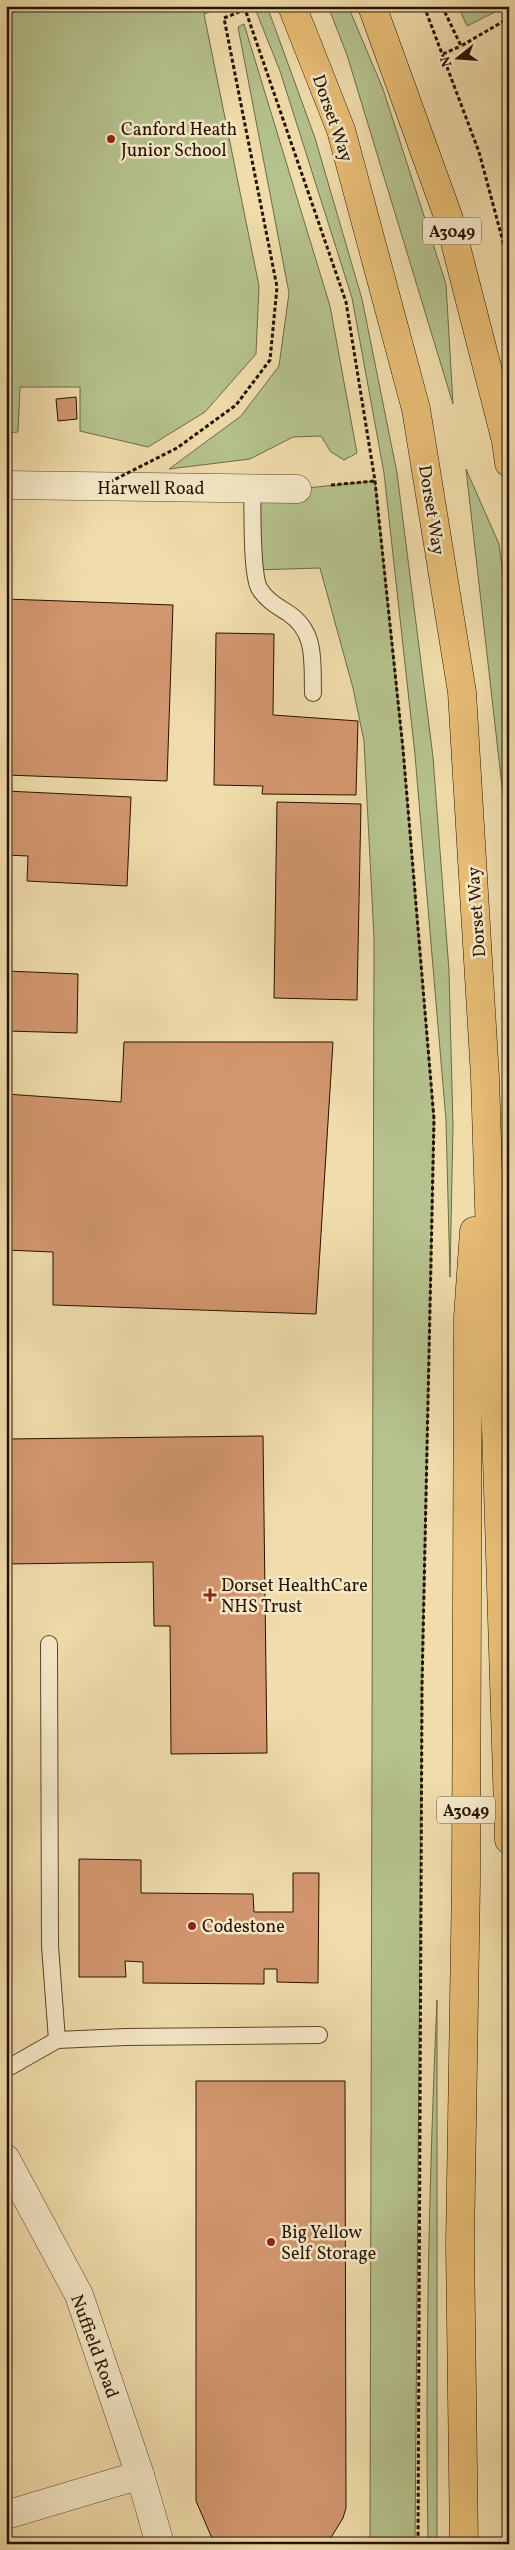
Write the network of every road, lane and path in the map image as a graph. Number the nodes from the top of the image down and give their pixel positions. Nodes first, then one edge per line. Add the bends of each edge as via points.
1 (244, 6) edge
2 (254, 6) edge
3 (292, 6) edge
4 (372, 6) edge
5 (424, 6) edge
6 (443, 8) edge
7 (509, 18) edge
8 (461, 46) junction
9 (443, 54) junction
10 (509, 264) edge
11 (509, 463) edge
12 (375, 481) junction
13 (6, 485) edge
14 (98, 488) junction
15 (252, 489) junction
16 (297, 489) joint
17 (313, 693) dead end
18 (485, 1077) junction
19 (49, 1644) dead end
20 (509, 1840) edge
21 (319, 2035) dead end
22 (57, 2040) junction
23 (6, 2069) edge
24 (6, 2158) edge
25 (140, 2475) junction
26 (6, 2515) edge
27 (160, 2544) edge
28 (418, 2544) edge
29 (464, 2544) edge

1 - 12 path via 346,302
2 - 14 path, bridge via 224,18 277,287 270,360 236,405 177,448
3 - 18 highway, Dorset Way / A3049 via 341,130 416,409 462,692
4 - 11 highway, A3049 via 449,219
5 - 9 path
6 - 8 path
7 - 8 path
8 - 9 path
9 - 10 path via 479,152
12 - 16 path
12 - 28 path via 403,750 434,1119 422,1696
13 - 14 street, Harwell Road
14 - 15 street, Harwell Road
15 - 16 street, Harwell Road
15 - 17 lane via 256,580 265,597 304,625 311,649
18 - 20 highway, Dorset Way / A3049
18 - 29 highway, A3049 via 468,1317 466,1882 460,2244
19 - 22 lane via 50,1946
21 - 22 lane
22 - 23 lane
24 - 25 street, Nuffield Road via 79,2295
25 - 26 street
25 - 27 street, Nuffield Road

